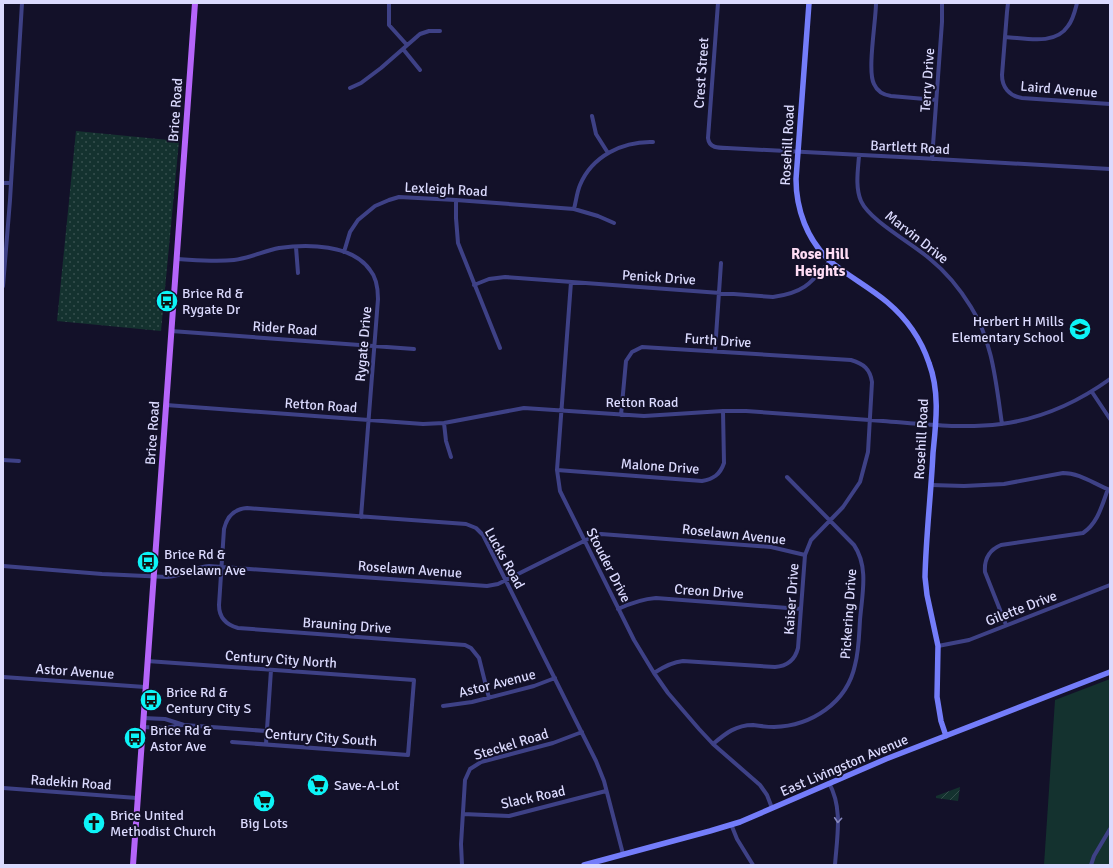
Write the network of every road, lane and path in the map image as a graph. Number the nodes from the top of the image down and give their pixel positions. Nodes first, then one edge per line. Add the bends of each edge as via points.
1 (22, 3) edge
2 (195, 3) edge
3 (389, 3) edge
4 (718, 3) edge
5 (809, 3) edge
6 (876, 3) edge
7 (942, 3) edge
8 (1008, 3) edge
9 (1077, 3) edge
10 (440, 30) dead end
11 (1005, 37) junction
12 (405, 47) junction
13 (420, 70) dead end
14 (350, 88) dead end
15 (936, 100) junction
16 (1110, 104) edge
17 (592, 116) dead end
18 (653, 142) dead end
19 (710, 144) joint
20 (798, 152) junction
21 (608, 153) junction
22 (859, 156) junction
23 (932, 159) junction
24 (1110, 169) edge
25 (3, 183) edge
26 (11, 183) junction
27 (456, 200) junction
28 (574, 209) junction
29 (614, 223) dead end
30 (296, 247) junction
31 (344, 252) junction
32 (176, 259) junction
33 (830, 261) junction
34 (721, 263) dead end
35 (298, 273) dead end
36 (571, 282) junction
37 (474, 285) junction
38 (3, 286) edge
39 (720, 293) junction
40 (171, 331) junction
41 (374, 346) junction
42 (500, 348) dead end
43 (414, 349) dead end
44 (715, 351) junction
45 (866, 368) joint
46 (1110, 379) edge
47 (1092, 392) junction
48 (166, 405) junction
49 (562, 410) junction
50 (723, 411) junction
51 (621, 415) junction
52 (1110, 419) edge
53 (368, 420) junction
54 (870, 420) junction
55 (444, 423) junction
56 (1002, 424) junction
57 (936, 425) junction
58 (451, 457) dead end
59 (3, 460) edge
60 (20, 461) dead end
61 (557, 470) junction
62 (787, 478) dead end
63 (931, 485) junction
64 (1109, 489) edge
65 (361, 517) junction
66 (830, 520) junction
67 (584, 541) junction
68 (805, 555) junction
69 (3, 566) edge
70 (222, 566) junction
71 (153, 577) junction
72 (506, 580) junction
73 (1110, 585) edge
74 (618, 609) junction
75 (801, 609) junction
76 (1006, 625) junction
77 (938, 646) junction
78 (147, 661) junction
79 (271, 670) junction
80 (1110, 672) edge
81 (654, 673) junction
82 (3, 677) edge
83 (555, 678) junction
84 (145, 686) junction
85 (489, 698) junction
86 (443, 706) dead end
87 (143, 718) junction
88 (184, 725) junction
89 (142, 727) junction
90 (266, 731) junction
91 (582, 732) junction
92 (946, 736) junction
93 (232, 742) dead end
94 (266, 744) junction
95 (713, 744) junction
96 (408, 755) joint
97 (829, 783) junction
98 (3, 788) edge
99 (606, 791) junction
100 (137, 798) junction
101 (772, 808) junction
102 (463, 814) junction
103 (731, 824) junction
104 (1110, 829) edge
105 (623, 854) junction
106 (132, 865) edge
107 (462, 865) edge
108 (584, 865) edge
109 (753, 865) edge
110 (835, 865) edge
111 (1091, 865) edge

1 - 26 street
2 - 32 main road, Brice Road
3 - 12 street via 389,25
4 - 19 street, Crest Street via 708,138
5 - 20 street, Rosehill Road
6 - 15 street via 871,72 876,88 886,95
7 - 15 street, Terry Drive
8 - 11 street
9 - 11 street via 1069,26 1060,35 1040,39
10 - 12 street via 425,32
11 - 16 street, Laird Avenue via 1002,79 1005,88 1014,97
12 - 13 street
12 - 14 street via 361,83
15 - 23 street, Terry Drive
17 - 21 street via 596,134
18 - 21 street via 629,144
19 - 20 street, Bartlett Road via 716,147
20 - 22 street, Bartlett Road
20 - 33 street, Rosehill Road via 796,187 800,212 807,230
21 - 28 street via 595,163 584,178
22 - 23 street, Bartlett Road
22 - 56 street, Marvin Drive via 858,188 864,206 876,219 940,267 978,319 995,372
23 - 24 street, Bartlett Road
25 - 26 street
26 - 38 street
27 - 28 street, Lexleigh Road
27 - 31 street, Lexleigh Road via 399,197 382,203 358,220 350,232
27 - 37 street via 458,243
28 - 29 street, Lexleigh Road
30 - 31 street via 323,247
30 - 32 street via 279,248 228,260
30 - 35 street
31 - 41 street, Rygate Drive via 371,270 377,284
32 - 40 main road, Brice Road
33 - 39 street, Penick Drive via 811,282 793,293 773,297
33 - 57 street, Rosehill Road via 887,302 913,330 926,355 934,381
34 - 39 street
36 - 37 street, Penick Drive via 505,277 489,279
36 - 39 street, Penick Drive
36 - 49 street, Stouder Drive
37 - 42 street
39 - 44 street
40 - 41 street, Rider Road
40 - 48 main road, Brice Road
41 - 43 street, Rider Road
41 - 53 street, Rygate Drive
44 - 45 street, Furth Drive via 851,360
44 - 51 street, Furth Drive via 648,346 632,352 626,361
45 - 54 street, Kaiser Drive via 872,382
46 - 47 street, Retton Road
47 - 52 street
47 - 56 street, Retton Road via 1044,414
48 - 53 street, Retton Road
48 - 71 main road, Brice Road
49 - 51 street, Retton Road
49 - 55 street, Retton Road via 521,408
49 - 61 street, Stouder Drive
50 - 51 street, Retton Road via 658,416
50 - 54 street, Retton Road
50 - 61 street, Malone Drive via 724,463 713,478 702,481
53 - 55 street, Retton Road
53 - 65 street, Rygate Drive
54 - 57 street, Retton Road
54 - 66 street, Kaiser Drive via 868,452 860,482 843,507
55 - 58 street
56 - 57 street, Retton Road
57 - 63 street, Rosehill Road
59 - 60 street
61 - 67 street, Stouder Drive via 560,491
62 - 66 street, Pickering Drive
63 - 64 street via 1004,484 1068,473 1079,475
63 - 77 street, Rosehill Road via 925,577
64 - 76 street via 1093,525 1083,533 1001,545 987,555 985,572
65 - 70 street, Lucks Road via 247,508 236,511 230,515 225,525
65 - 72 street, Lucks Road via 466,524 476,528 483,536
66 - 68 street, Kaiser Drive via 811,540
66 - 95 street, Pickering Drive via 859,552 863,566 858,652 850,680 834,703 810,720 773,727 745,725 728,731
67 - 68 street, Roselawn Avenue via 607,534 771,547
67 - 72 street, Roselawn Avenue
67 - 74 street, Stouder Drive
68 - 75 street, Kaiser Drive
69 - 71 street, Roselawn Avenue
70 - 71 street, Roselawn Avenue via 202,566 176,576
70 - 72 street, Roselawn Avenue via 487,586
70 - 85 street, Brauning Drive via 219,610 228,624 238,628 465,645 471,648 478,658
71 - 78 main road, Brice Road
72 - 83 street, Lucks Road
73 - 76 street, Gilette Drive
74 - 75 street, Creon Drive via 645,598
74 - 81 street, Stouder Drive
75 - 81 street, Kaiser Drive via 798,648 794,658 786,665 775,667 683,660
76 - 77 street, Gilette Drive via 969,640
77 - 92 street, Rosehill Road via 937,697
78 - 79 street, Century City North
78 - 84 main road, Brice Road
79 - 90 street
79 - 96 street, Century City North via 414,680
80 - 92 street, East Livingston Avenue
81 - 95 street, Stouder Drive via 683,712
82 - 84 street, Astor Avenue
83 - 85 street, Astor Avenue
83 - 91 street, Lucks Road
84 - 87 main road, Brice Road
85 - 86 street, Astor Avenue
87 - 88 street, Century City South via 165,719
87 - 89 main road, Brice Road
88 - 89 street, Century City South via 165,728
88 - 90 street, Century City South
89 - 100 main road, Brice Road
90 - 94 street
91 - 99 street, Lucks Road via 596,761
91 - 102 street, Steckel Road via 474,766 466,776
92 - 97 street, East Livingston Avenue
93 - 94 street, Century City South
94 - 96 street, Century City South
95 - 101 street, Stouder Drive via 756,780 764,789
97 - 101 street, East Livingston Avenue
97 -> 110 street via 837,799
98 - 100 street, Radekin Road
99 - 102 street, Slack Road via 509,816
99 - 105 street, Lucks Road
100 - 106 main road, Brice Road
101 - 103 street, East Livingston Avenue
102 - 107 street, Steckel Road
103 - 105 street, East Livingston Avenue
103 - 109 street via 739,844
104 - 111 street
105 - 108 street, East Livingston Avenue

